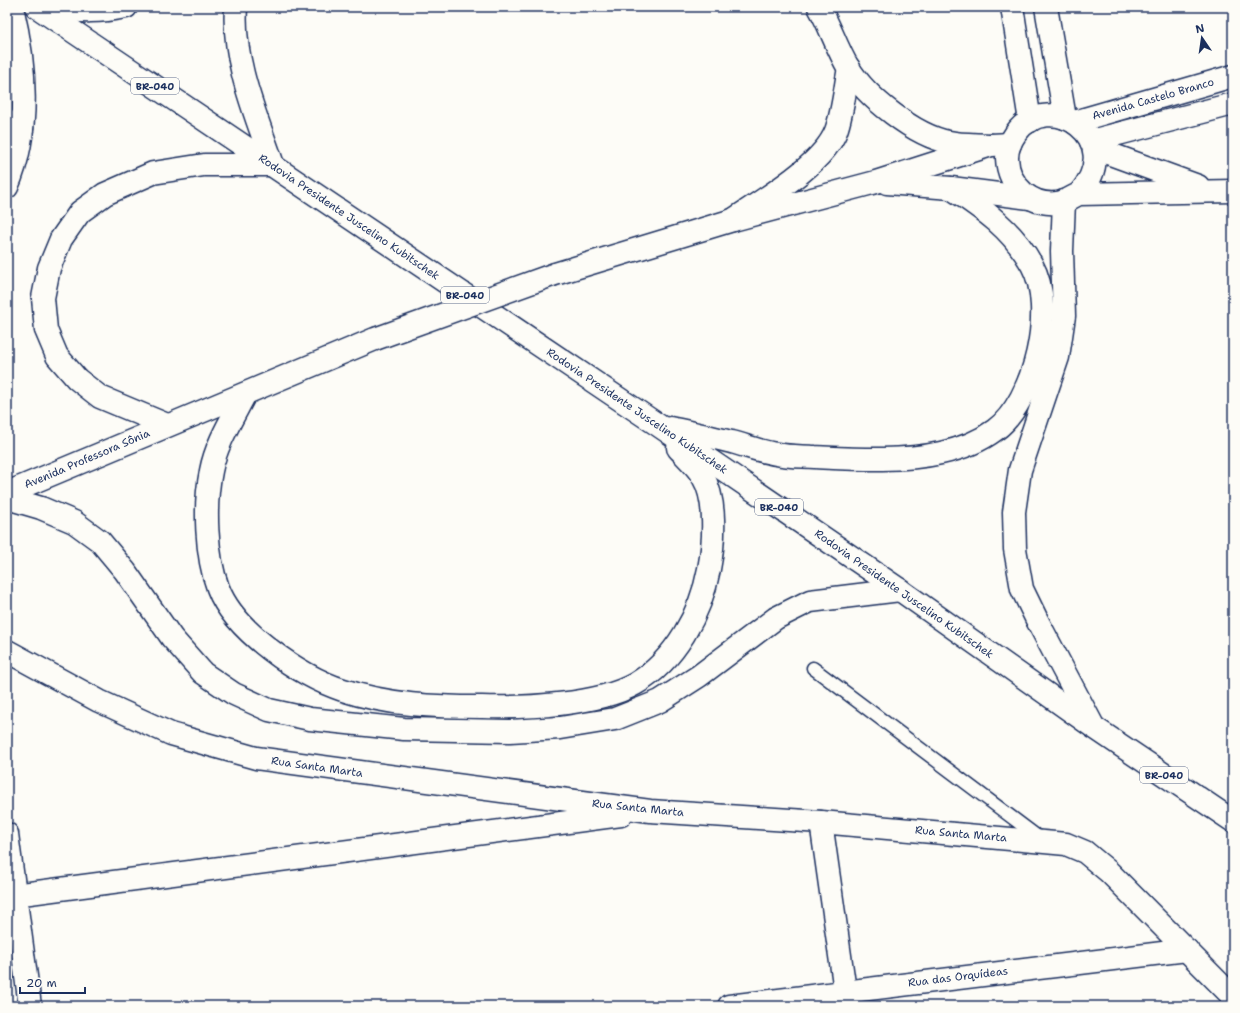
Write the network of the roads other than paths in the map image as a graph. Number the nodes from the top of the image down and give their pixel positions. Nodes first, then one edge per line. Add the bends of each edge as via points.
1 (12, 7) edge
2 (37, 7) edge
3 (55, 7) edge
4 (126, 7) edge
5 (236, 7) edge
6 (819, 7) edge
7 (1012, 7) edge
8 (1046, 7) edge
9 (848, 68) junction
10 (1233, 76) edge
11 (1233, 104) edge
12 (1070, 120) junction
13 (1030, 121) junction
14 (15, 125) edge
15 (1001, 144) junction
16 (1093, 145) junction
17 (273, 166) junction
18 (876, 182) junction
19 (7, 187) edge
20 (951, 188) junction
21 (1209, 190) junction
22 (1233, 191) edge
23 (1030, 198) junction
24 (1071, 198) junction
25 (733, 220) junction
26 (245, 394) junction
27 (167, 425) junction
28 (658, 425) junction
29 (7, 493) edge
30 (7, 498) edge
31 (900, 590) junction
32 (7, 651) edge
33 (813, 668) dead end
34 (1095, 728) junction
35 (650, 811) junction
36 (1233, 821) edge
37 (822, 822) junction
38 (7, 834) edge
39 (1043, 840) junction
40 (11, 896) edge
41 (1187, 950) junction
42 (1233, 996) edge
43 (847, 999) edge
44 (30, 1006) edge
45 (729, 1006) edge

1 - 14 main road via 17,26 24,88
2 - 17 main road, Rodovia Presidente Juscelino Kubitschek / BR-040
3 - 4 main road via 82,12
5 - 17 main road via 239,53 249,94
6 - 9 main road
7 - 13 main road
8 - 12 main road
9 - 15 main road via 893,116 922,131 948,142
9 - 25 main road via 835,132 818,157 791,180
10 - 12 main road, Avenida Castelo Branco
11 - 16 main road
12 - 13 main road via 1054,116
12 - 16 main road via 1084,130
13 - 15 main road
14 - 19 main road via 13,174
15 - 18 main road, Avenida Professora Sônia
15 - 23 main road via 1007,156 1012,180
16 - 21 main road
16 - 24 main road via 1096,161 1093,173 1088,184
17 - 27 main road via 197,166 153,173 105,194 80,212 61,239 49,268 43,298 46,330 57,356 77,379 100,397
17 - 28 main road, Rodovia Presidente Juscelino Kubitschek / BR-040
18 - 20 main road
18 - 25 main road, Avenida Professora Sônia
20 - 23 main road
20 - 28 main road via 1002,224 1018,242 1033,266 1040,292 1043,314 1032,371 1019,404 996,429 972,444 940,453 898,458 847,458 778,455
21 - 22 main road
21 - 24 main road
23 - 24 main road via 1052,203
24 - 34 main road via 1062,251 1064,316 1058,356 1020,470 1014,512 1015,549 1022,589
25 - 26 main road, Avenida Professora Sônia, bridge via 555,274 375,338
26 - 27 main road, Avenida Professora Sônia
26 - 28 main road via 222,437 211,470 207,509 209,548 218,588 236,618 260,641 296,668 342,690 396,703 436,707 498,707 600,697 634,685 658,668 677,645 706,586 713,548 713,508 704,477
27 - 29 main road, Avenida Professora Sônia
28 - 31 main road, Rodovia Presidente Juscelino Kubitschek / BR-040
30 - 31 main road via 41,508 74,522 100,541 125,571 172,638 203,673 234,694 269,710 310,719 404,729 510,731 560,728 615,719 660,701 699,676 776,618 810,601
31 - 34 main road, Rodovia Presidente Juscelino Kubitschek / BR-040
32 - 35 main road, Rua Santa Marta via 99,701 171,734 256,758
33 - 39 lane
34 - 36 main road, Rodovia Presidente Juscelino Kubitschek / BR-040
35 - 37 main road, Rua Santa Marta
35 - 40 main road
37 - 39 main road, Rua Santa Marta
37 - 43 main road
38 - 40 main road
39 - 41 main road, Rua Santa Marta via 1066,844 1085,852 1109,872
40 - 44 main road
41 - 42 main road, Rua Santa Marta
41 - 43 main road, Rua das Orquídeas
43 - 45 main road, Rua das Orquídeas

